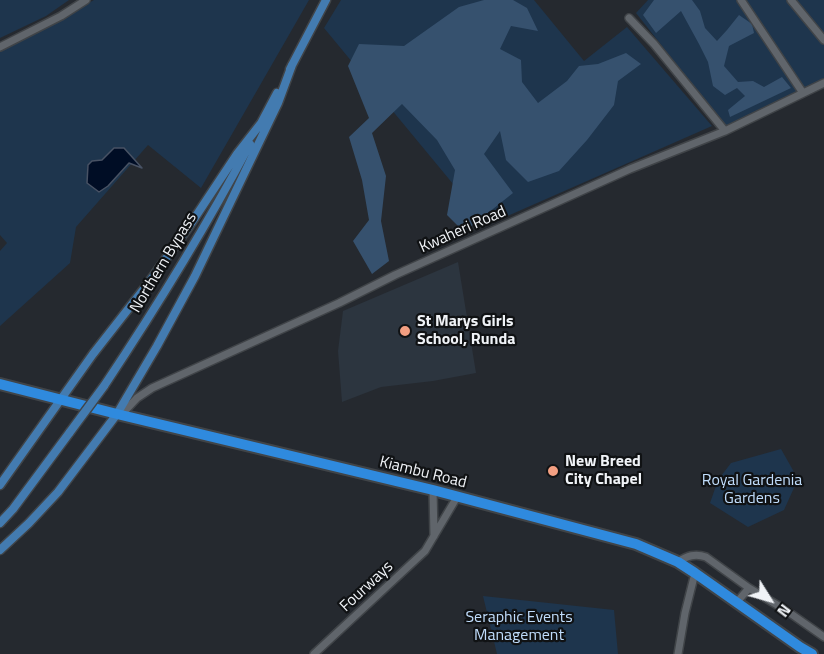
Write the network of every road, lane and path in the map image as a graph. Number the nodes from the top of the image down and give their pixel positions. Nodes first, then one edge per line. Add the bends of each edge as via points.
1 (86, 0) edge
2 (326, 0) edge
3 (741, 0) edge
4 (791, 0) edge
5 (629, 18) dead end
6 (824, 40) edge
7 (0, 47) edge
8 (292, 64) junction
9 (824, 82) edge
10 (803, 93) junction
11 (262, 122) junction
12 (725, 131) junction
13 (0, 384) edge
14 (62, 400) junction
15 (119, 414) junction
16 (0, 485) edge
17 (433, 490) junction
18 (457, 497) junction
19 (0, 523) edge
20 (434, 536) junction
21 (0, 550) edge
22 (678, 562) junction
23 (695, 573) junction
24 (749, 588) junction
25 (737, 602) junction
26 (824, 638) edge
27 (314, 654) edge
28 (678, 654) edge
29 (812, 654) edge

1 - 7 street
2 - 8 main road, Northern Bypass
3 - 10 street
4 - 6 street
5 - 12 street
8 - 11 main road, Northern Bypass
8 - 15 main road via 278,103 195,276
9 - 10 street, Kwaheri Road
10 - 12 street, Kwaheri Road
11 - 14 main road
11 - 19 main road, Northern Bypass, bridge via 143,328
12 - 15 street, Kwaheri Road via 395,275 152,388
13 - 14 highway, Kiambu Road
14 - 15 highway, Kiambu Road
14 - 16 main road
15 - 17 highway, Kiambu Road
15 - 21 main road via 58,492
17 - 18 highway, Kiambu Road
17 - 20 street
18 - 20 street, Fourways
18 - 22 highway, Kiambu Road via 636,544
20 - 27 street, Fourways via 425,551
22 - 23 highway, Kiambu Road
22 - 24 street via 694,555 706,557
23 - 25 highway, Kiambu Road
23 - 28 street
24 - 25 street
24 - 26 street
25 - 29 highway, Kiambu Road

